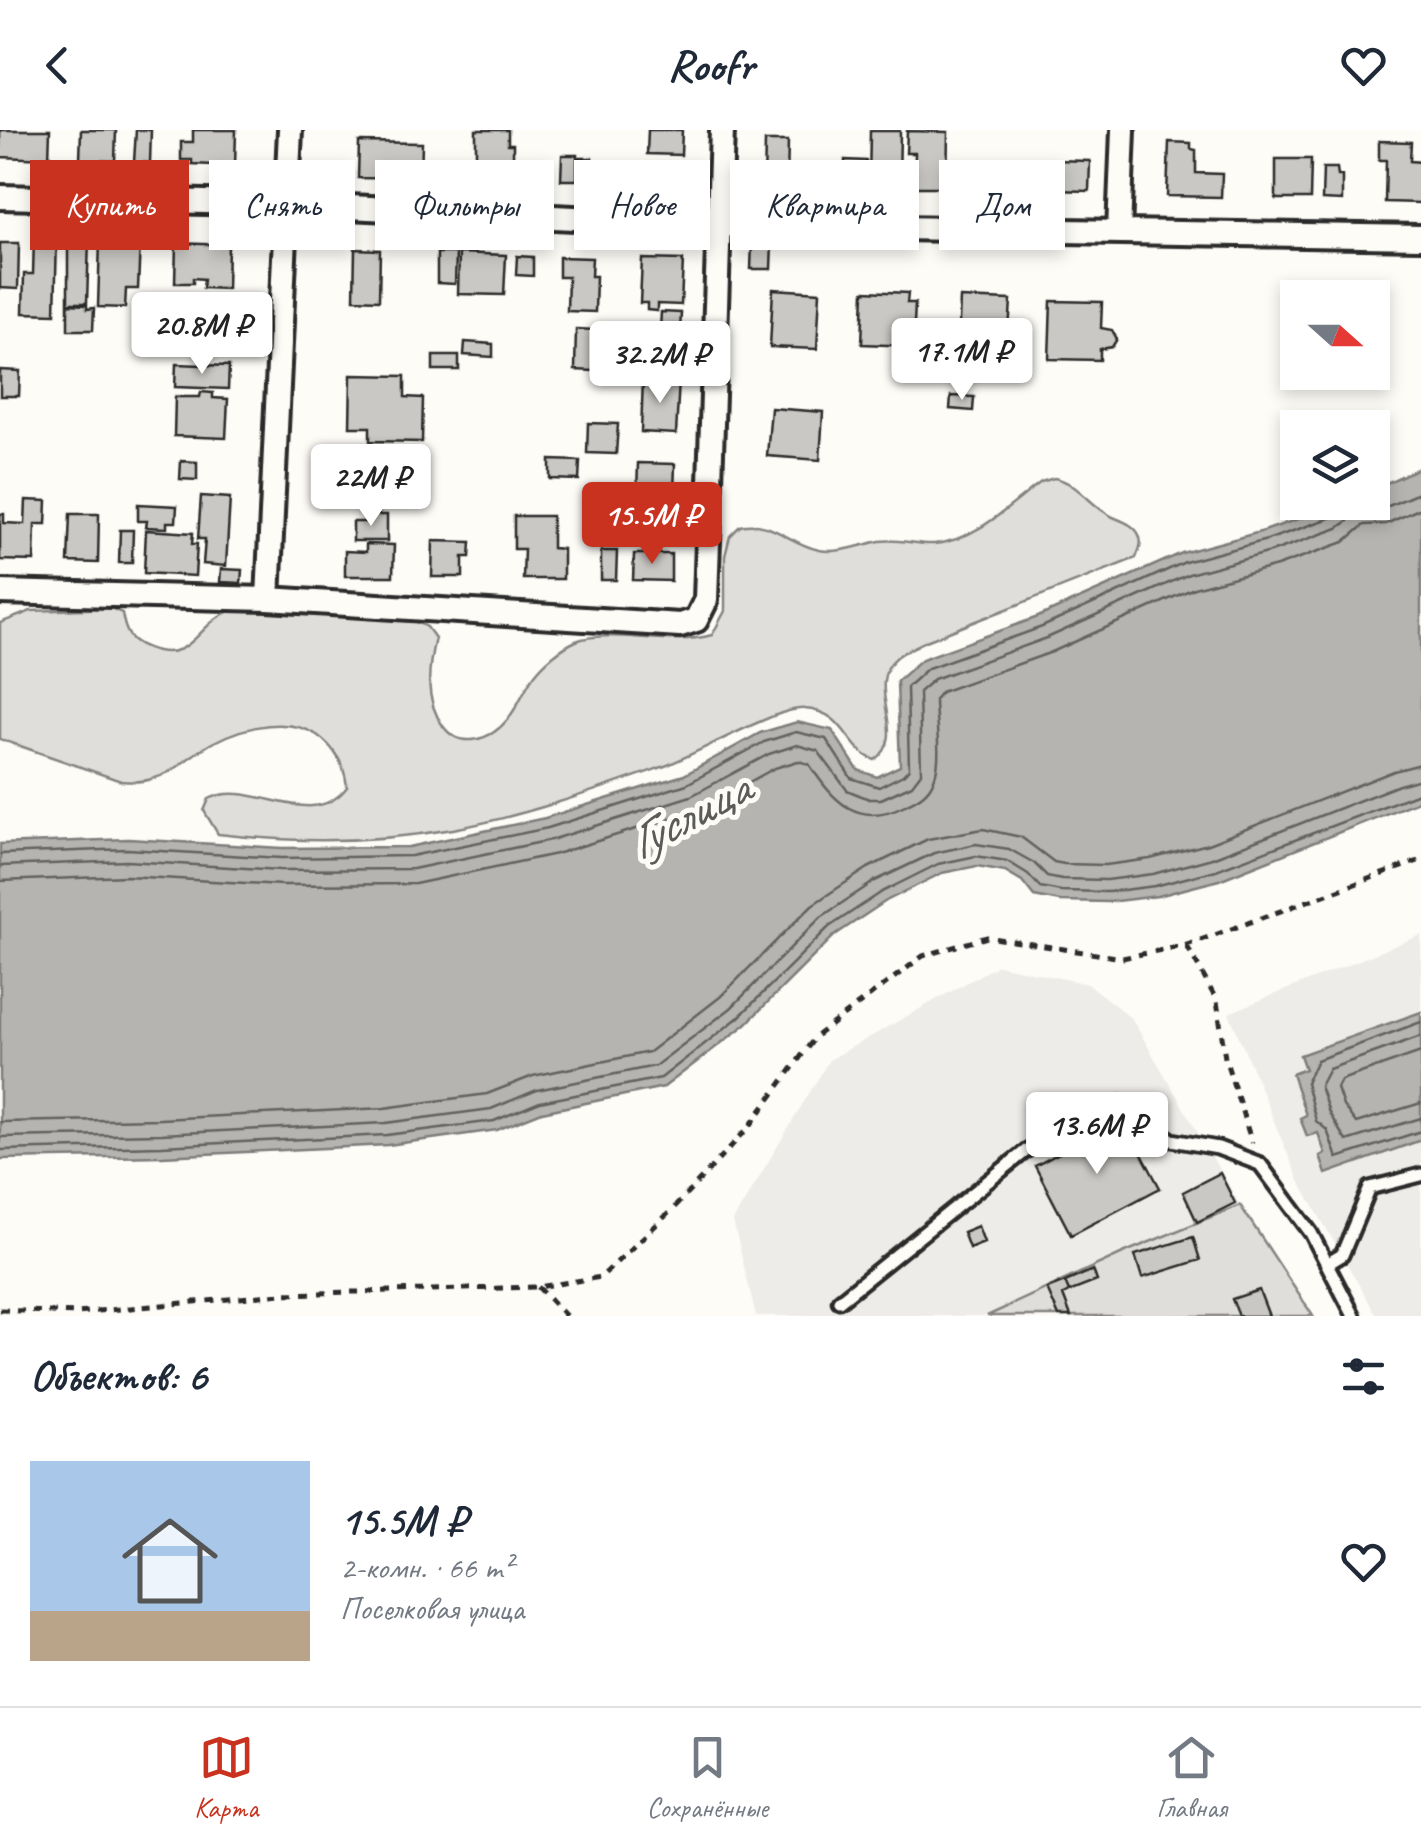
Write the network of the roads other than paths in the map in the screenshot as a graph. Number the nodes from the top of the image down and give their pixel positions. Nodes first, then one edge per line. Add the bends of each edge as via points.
1 (290, 130) edge
2 (722, 130) edge
3 (1124, 130) edge
4 (289, 160) edge
5 (0, 197) edge
6 (209, 202) edge
7 (355, 207) edge
8 (719, 225) junction
9 (1119, 232) junction
10 (1421, 237) edge
11 (285, 250) edge
12 (0, 592) edge
13 (268, 598) junction
14 (1421, 1176) edge
15 (1327, 1264) junction
16 (840, 1301) dead end
17 (1354, 1316) edge

1 - 4 street
2 - 8 street
3 - 9 street
5 - 6 street
7 - 8 street
8 - 9 street
8 - 13 street via 706,600 696,620 680,625
9 - 10 street
11 - 13 street
12 - 13 street
14 - 15 lane via 1370,1188 1342,1255
15 - 16 lane via 1260,1164 1172,1140 1120,1103 1027,1150
15 - 17 lane

